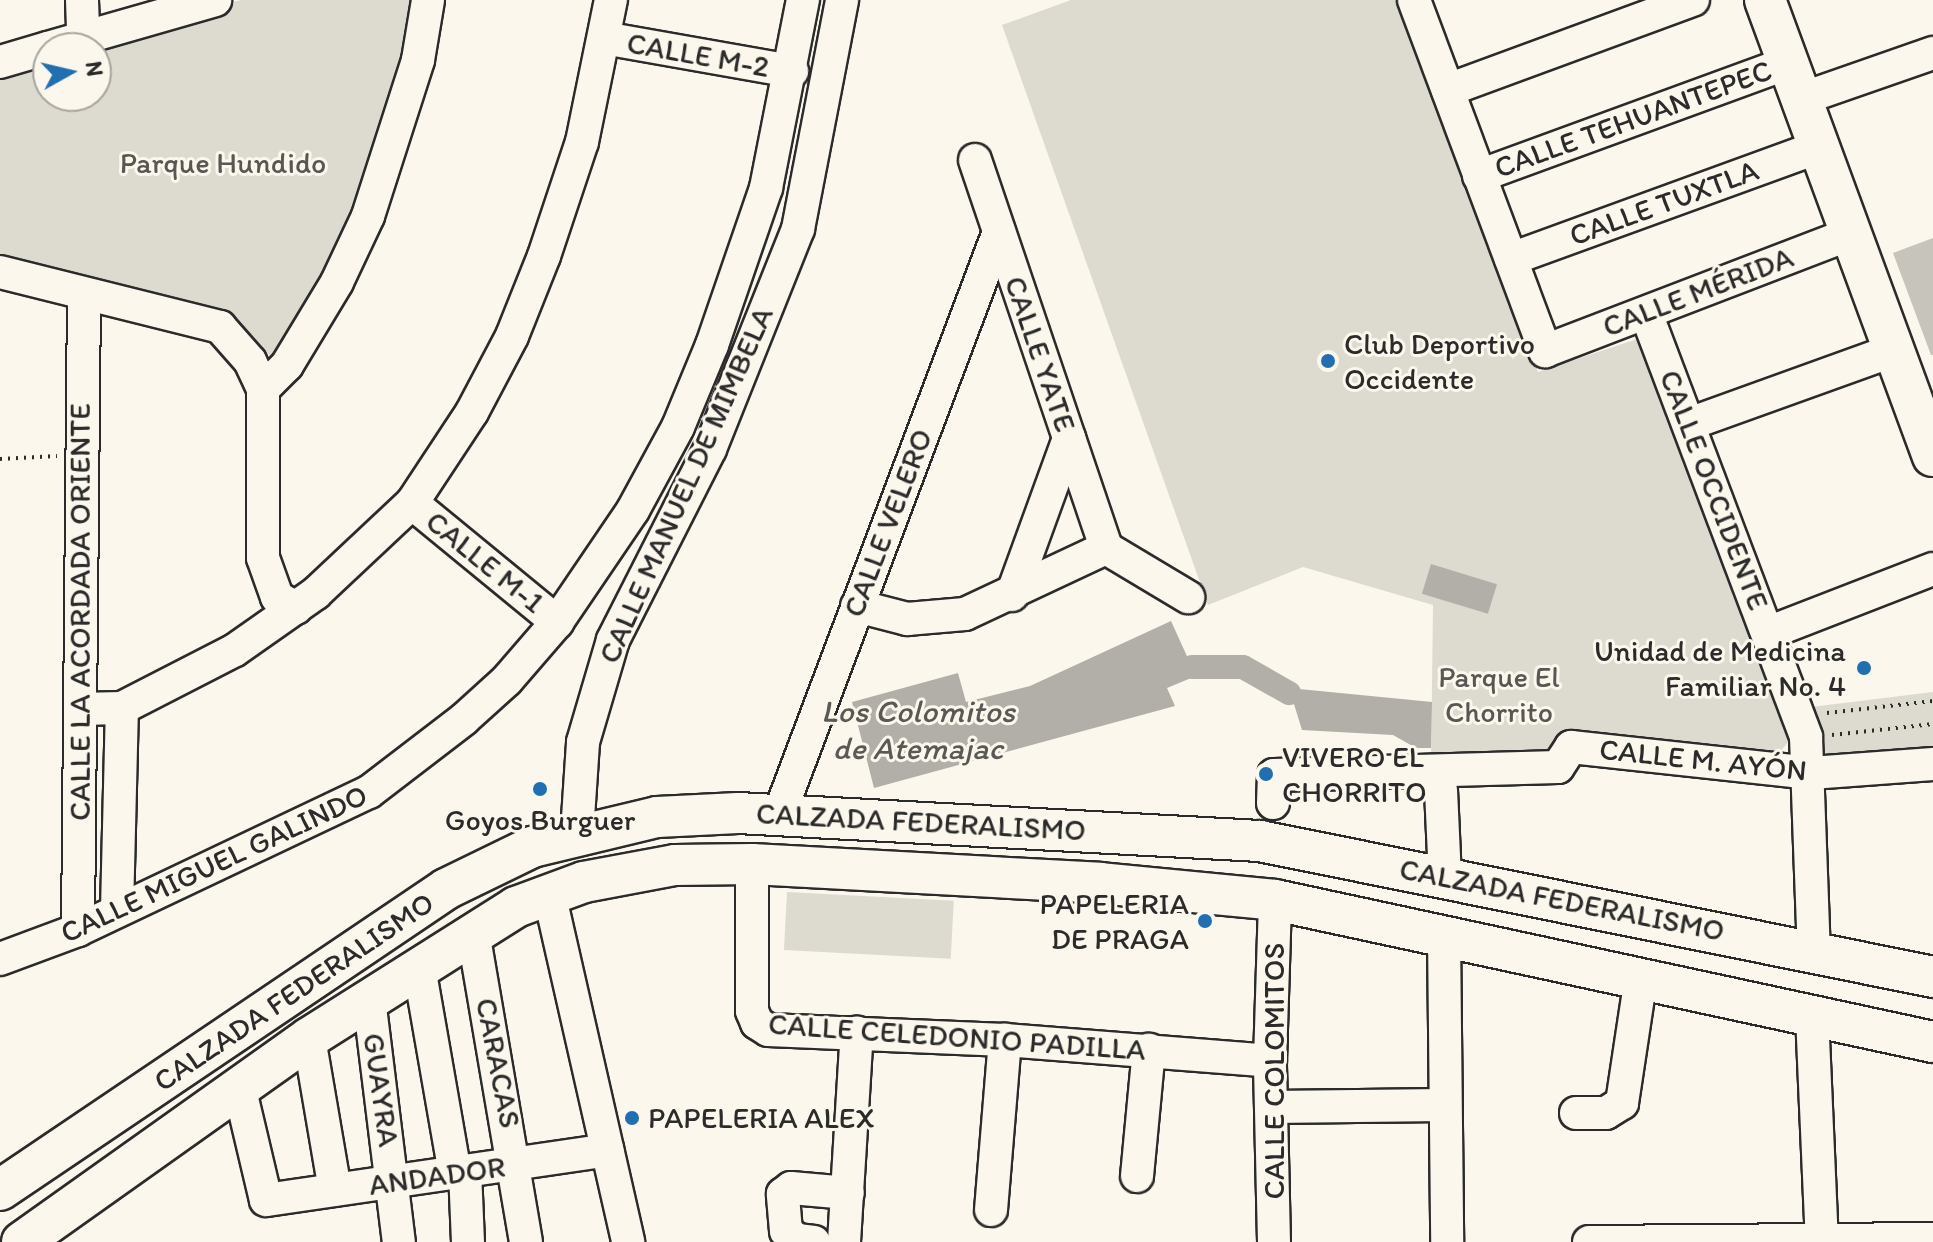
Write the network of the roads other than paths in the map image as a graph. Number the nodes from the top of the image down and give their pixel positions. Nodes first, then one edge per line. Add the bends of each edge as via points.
1 (82, 0) edge
2 (215, 0) edge
3 (428, 0) edge
4 (611, 0) edge
5 (803, 0) edge
6 (842, 0) edge
7 (1693, 0) edge
8 (1418, 1) edge
9 (1773, 3) edge
10 (83, 32) edge
11 (104, 32) edge
12 (604, 38) junction
13 (32, 53) edge
14 (1933, 53) edge
15 (0, 62) edge
16 (792, 71) junction
17 (1794, 81) junction
18 (1448, 90) junction
19 (1818, 147) junction
20 (975, 160) dead end
21 (1479, 176) junction
22 (999, 232) junction
23 (1850, 234) junction
24 (1511, 259) junction
25 (0, 272) edge
26 (84, 294) junction
27 (1646, 313) junction
28 (1894, 350) junction
29 (263, 389) junction
30 (1689, 424) junction
31 (1069, 438) junction
32 (1933, 456) edge
33 (642, 494) junction
34 (412, 503) junction
35 (676, 514) junction
36 (621, 528) junction
37 (1106, 548) junction
38 (654, 557) junction
39 (1933, 569) edge
40 (1012, 595) junction
41 (1188, 597) dead end
42 (857, 606) junction
43 (296, 608) junction
44 (557, 622) junction
45 (1768, 633) junction
46 (122, 708) junction
47 (80, 709) junction
48 (1933, 764) edge
49 (1811, 773) junction
50 (1441, 790) dead end
51 (1273, 803) dead end
52 (779, 815) junction
53 (577, 833) junction
54 (752, 864) junction
55 (1445, 877) junction
56 (549, 893) junction
57 (1275, 900) junction
58 (117, 910) junction
59 (78, 930) junction
60 (473, 932) junction
61 (1444, 934) junction
62 (1814, 951) junction
63 (0, 959) edge
64 (419, 967) junction
65 (1933, 977) edge
66 (1641, 978) junction
67 (369, 999) junction
68 (1812, 1015) junction
69 (857, 1032) junction
70 (309, 1038) junction
71 (1005, 1040) junction
72 (1933, 1042) edge
73 (1149, 1050) junction
74 (1270, 1061) junction
75 (239, 1086) junction
76 (1444, 1105) junction
77 (1271, 1107) junction
78 (1576, 1113) dead end
79 (607, 1150) junction
80 (517, 1164) junction
81 (460, 1172) junction
82 (1137, 1176) dead end
83 (394, 1182) junction
84 (0, 1190) edge
85 (335, 1190) junction
86 (848, 1193) junction
87 (991, 1210) dead end
88 (1821, 1224) dead end
89 (1933, 1239) edge
90 (1599, 1241) edge
91 (22, 1242) edge
92 (399, 1242) edge
93 (468, 1242) edge
94 (526, 1242) edge
95 (628, 1242) edge
96 (814, 1242) edge
97 (844, 1242) edge
98 (1274, 1242) edge
99 (1447, 1242) edge

1 - 10 street
2 - 11 street
3 - 29 street via 418,60 368,216 337,282 287,365
4 - 12 street
5 - 16 street, CALLE MANUEL DE MIMBELA
6 - 35 street, CALLE MANUEL DE MIMBELA via 798,229 710,449
7 - 18 street
8 - 18 street
9 - 17 main road
12 - 16 street, CALLE M-2
12 - 34 street via 582,142 512,336 472,412
13 - 15 street
14 - 17 street, CALLE TEHUANTEPEC
16 - 33 street, CALLE MANUEL DE MIMBELA via 766,188 740,269 678,427
17 - 19 main road
17 - 21 street, CALLE TEHUANTEPEC
18 - 21 street
19 - 23 main road
19 - 24 street, CALLE TUXTLA
20 - 22 street, CALLE YATE
21 - 24 street
22 - 31 street, CALLE YATE
22 - 42 street, CALLE VELERO
23 - 27 street, CALLE MÉRIDA
23 - 28 main road
24 - 27 street, CALLE MÉRIDA via 1545,351
25 - 26 street
26 - 29 street via 220,327 250,361
26 - 47 street, CALLE LA ACORDADA ORIENTE
27 - 30 street, CALLE OCCIDENTE
28 - 30 street
28 - 32 main road
29 - 43 street via 263,558 277,597
30 - 45 street, CALLE OCCIDENTE
31 - 37 street, CALLE YATE
31 - 40 street
33 - 35 street via 648,518
33 - 36 street, CALLE MANUEL DE MIMBELA
34 - 43 street
34 - 44 street, CALLE M-1
35 - 38 street, CALLE MANUEL DE MIMBELA
36 - 38 street via 645,528
36 - 44 street, CALLE MANUEL DE MIMBELA
37 - 40 street
37 - 41 street
38 - 53 street, CALLE MANUEL DE MIMBELA via 613,640 593,699 576,787
39 - 45 street
40 - 42 street via 951,616 907,619
42 - 52 street, CALLE VELERO
43 - 46 street via 235,650
44 - 58 street, CALLE MIGUEL GALINDO via 507,680 369,792
45 - 49 street, CALLE OCCIDENTE via 1803,727
46 - 47 street
46 - 58 street, CALLE LA ACORDADA ORIENTE
47 - 59 street, CALLE LA ACORDADA ORIENTE
48 - 49 street, CALLE M. AYÓN
49 - 51 street, CALLE M. AYÓN via 1571,747 1558,767 1274,775
49 - 62 street, CALLE OCCIDENTE
50 - 55 street
52 - 53 main road, CALZADA FEDERALISMO via 671,816
52 - 55 main road, CALZADA FEDERALISMO via 1232,838 1310,848
53 - 84 main road, CALZADA FEDERALISMO via 504,858 446,889
54 - 56 main road, CALZADA FEDERALISMO via 644,869
54 - 57 main road, CALZADA FEDERALISMO via 1099,883
54 - 69 street, CALLE CELEDONIO PADILLA via 752,1011 757,1023 768,1030
55 - 62 main road, CALZADA FEDERALISMO
56 - 60 main road, CALZADA FEDERALISMO
56 - 79 street
57 - 61 main road, CALZADA FEDERALISMO
57 - 74 street, CALLE COLOMITOS
58 - 59 street, CALLE MIGUEL GALINDO
59 - 63 street, CALLE MIGUEL GALINDO
60 - 64 main road, CALZADA FEDERALISMO
60 - 80 street, CARACAS
61 - 66 main road, CALZADA FEDERALISMO
61 - 76 street
62 - 65 main road, CALZADA FEDERALISMO
64 - 67 main road, CALZADA FEDERALISMO
64 - 81 street
66 - 68 main road, CALZADA FEDERALISMO
66 - 78 street via 1622,1103 1606,1113
67 - 70 main road, CALZADA FEDERALISMO
67 - 83 street, GUAYRA
68 - 72 main road, CALZADA FEDERALISMO
68 - 88 street
69 - 71 street, CALLE CELEDONIO PADILLA
69 - 86 street
70 - 75 main road, CALZADA FEDERALISMO
70 - 85 street
71 - 73 street, CALLE CELEDONIO PADILLA
71 - 87 street
73 - 74 street, CALLE CELEDONIO PADILLA
73 - 82 street
74 - 77 street, CALLE COLOMITOS
75 - 85 street, ANDADOR via 266,1200
75 - 91 main road, CALZADA FEDERALISMO
76 - 77 street
76 - 99 street
77 - 98 street, CALLE COLOMITOS
79 - 80 street, ANDADOR
79 - 95 street
80 - 81 street, ANDADOR
80 - 94 street, CARACAS
81 - 83 street, ANDADOR
81 - 93 street
83 - 85 street, ANDADOR
83 - 92 street, GUAYRA
86 - 96 street via 791,1188 783,1194 786,1231 797,1240
86 - 97 street
89 - 90 street

